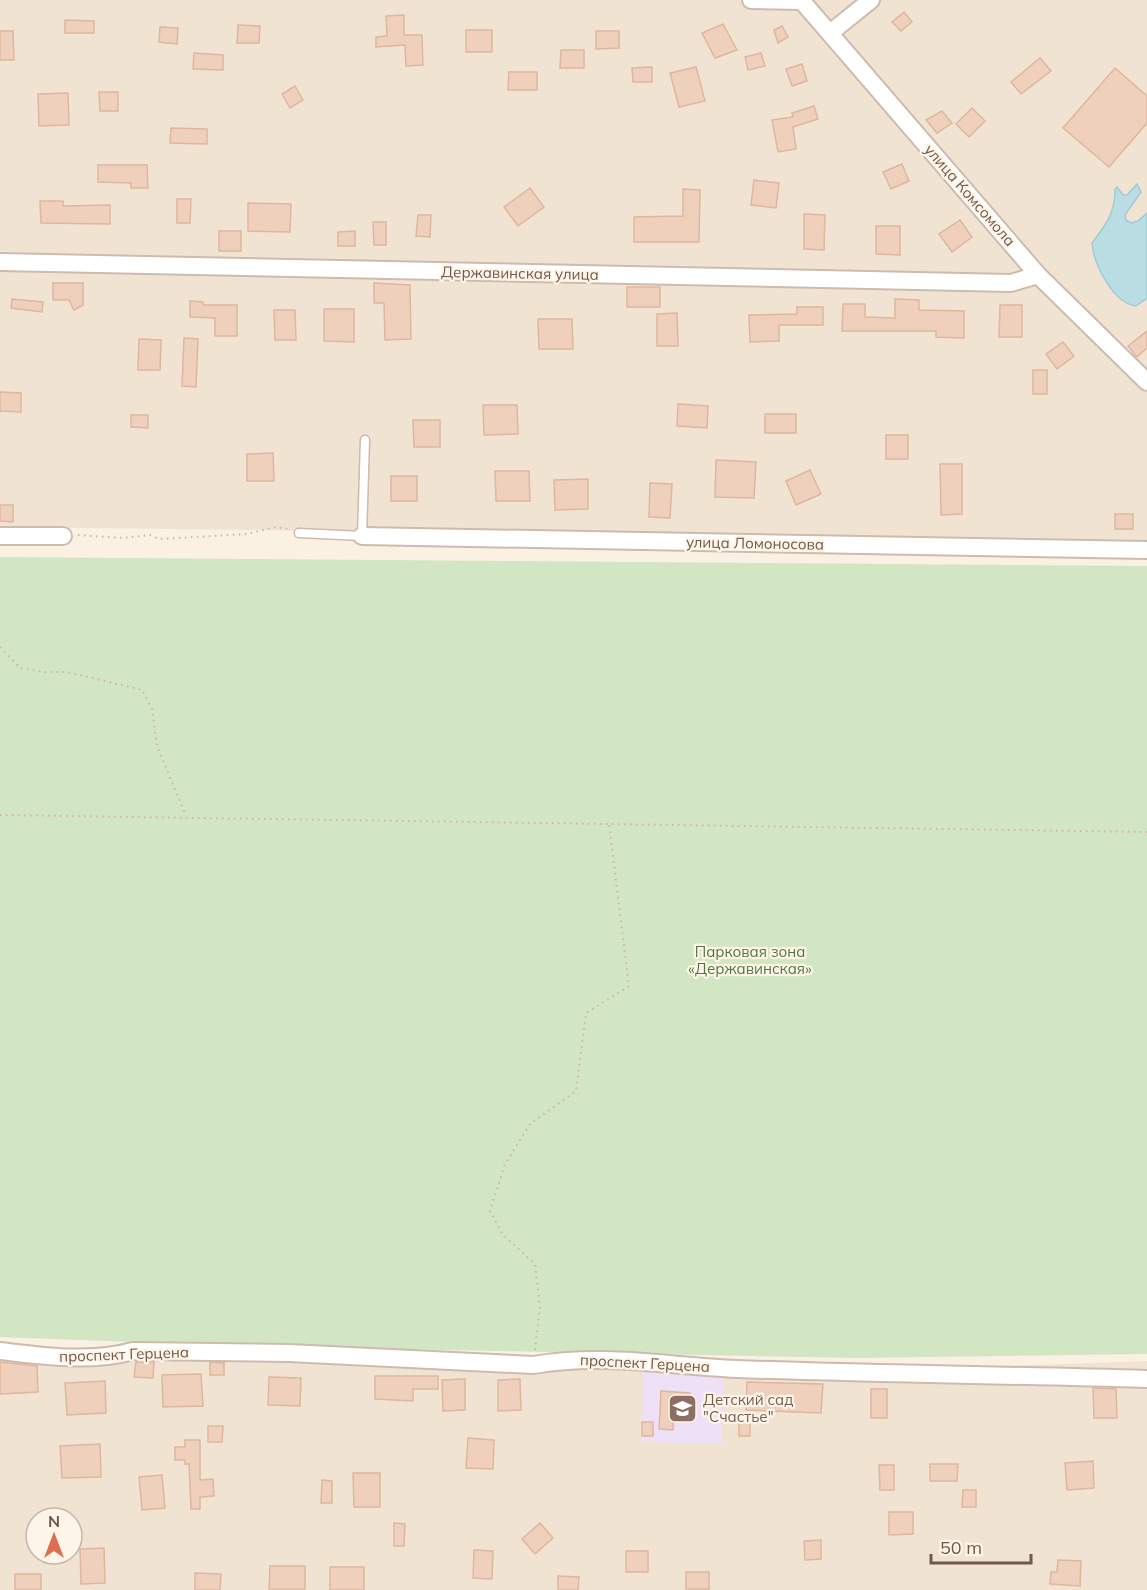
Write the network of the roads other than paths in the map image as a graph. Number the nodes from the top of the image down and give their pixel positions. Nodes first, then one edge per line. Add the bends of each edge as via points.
1 (751, 0) edge
2 (802, 0) edge
3 (871, 0) edge
4 (830, 33) junction
5 (0, 262) edge
6 (1038, 275) junction
7 (1147, 382) edge
8 (365, 440) dead end
9 (299, 533) road end
10 (0, 536) edge
11 (63, 536) road end
12 (362, 536) junction
13 (1147, 550) edge
14 (0, 1351) edge
15 (1147, 1379) edge

1 - 2 street
2 - 4 street, улица Комсомола
3 - 4 street
4 - 6 street, улица Комсомола
5 - 6 street, Державинская улица via 1011,283
6 - 7 street, улица Комсомола
8 - 12 lane
9 - 12 lane
10 - 11 street
12 - 13 street, улица Ломоносова
14 - 15 street, проспект Герцена via 56,1357 111,1357 133,1351 289,1353 533,1365 597,1358 735,1369

